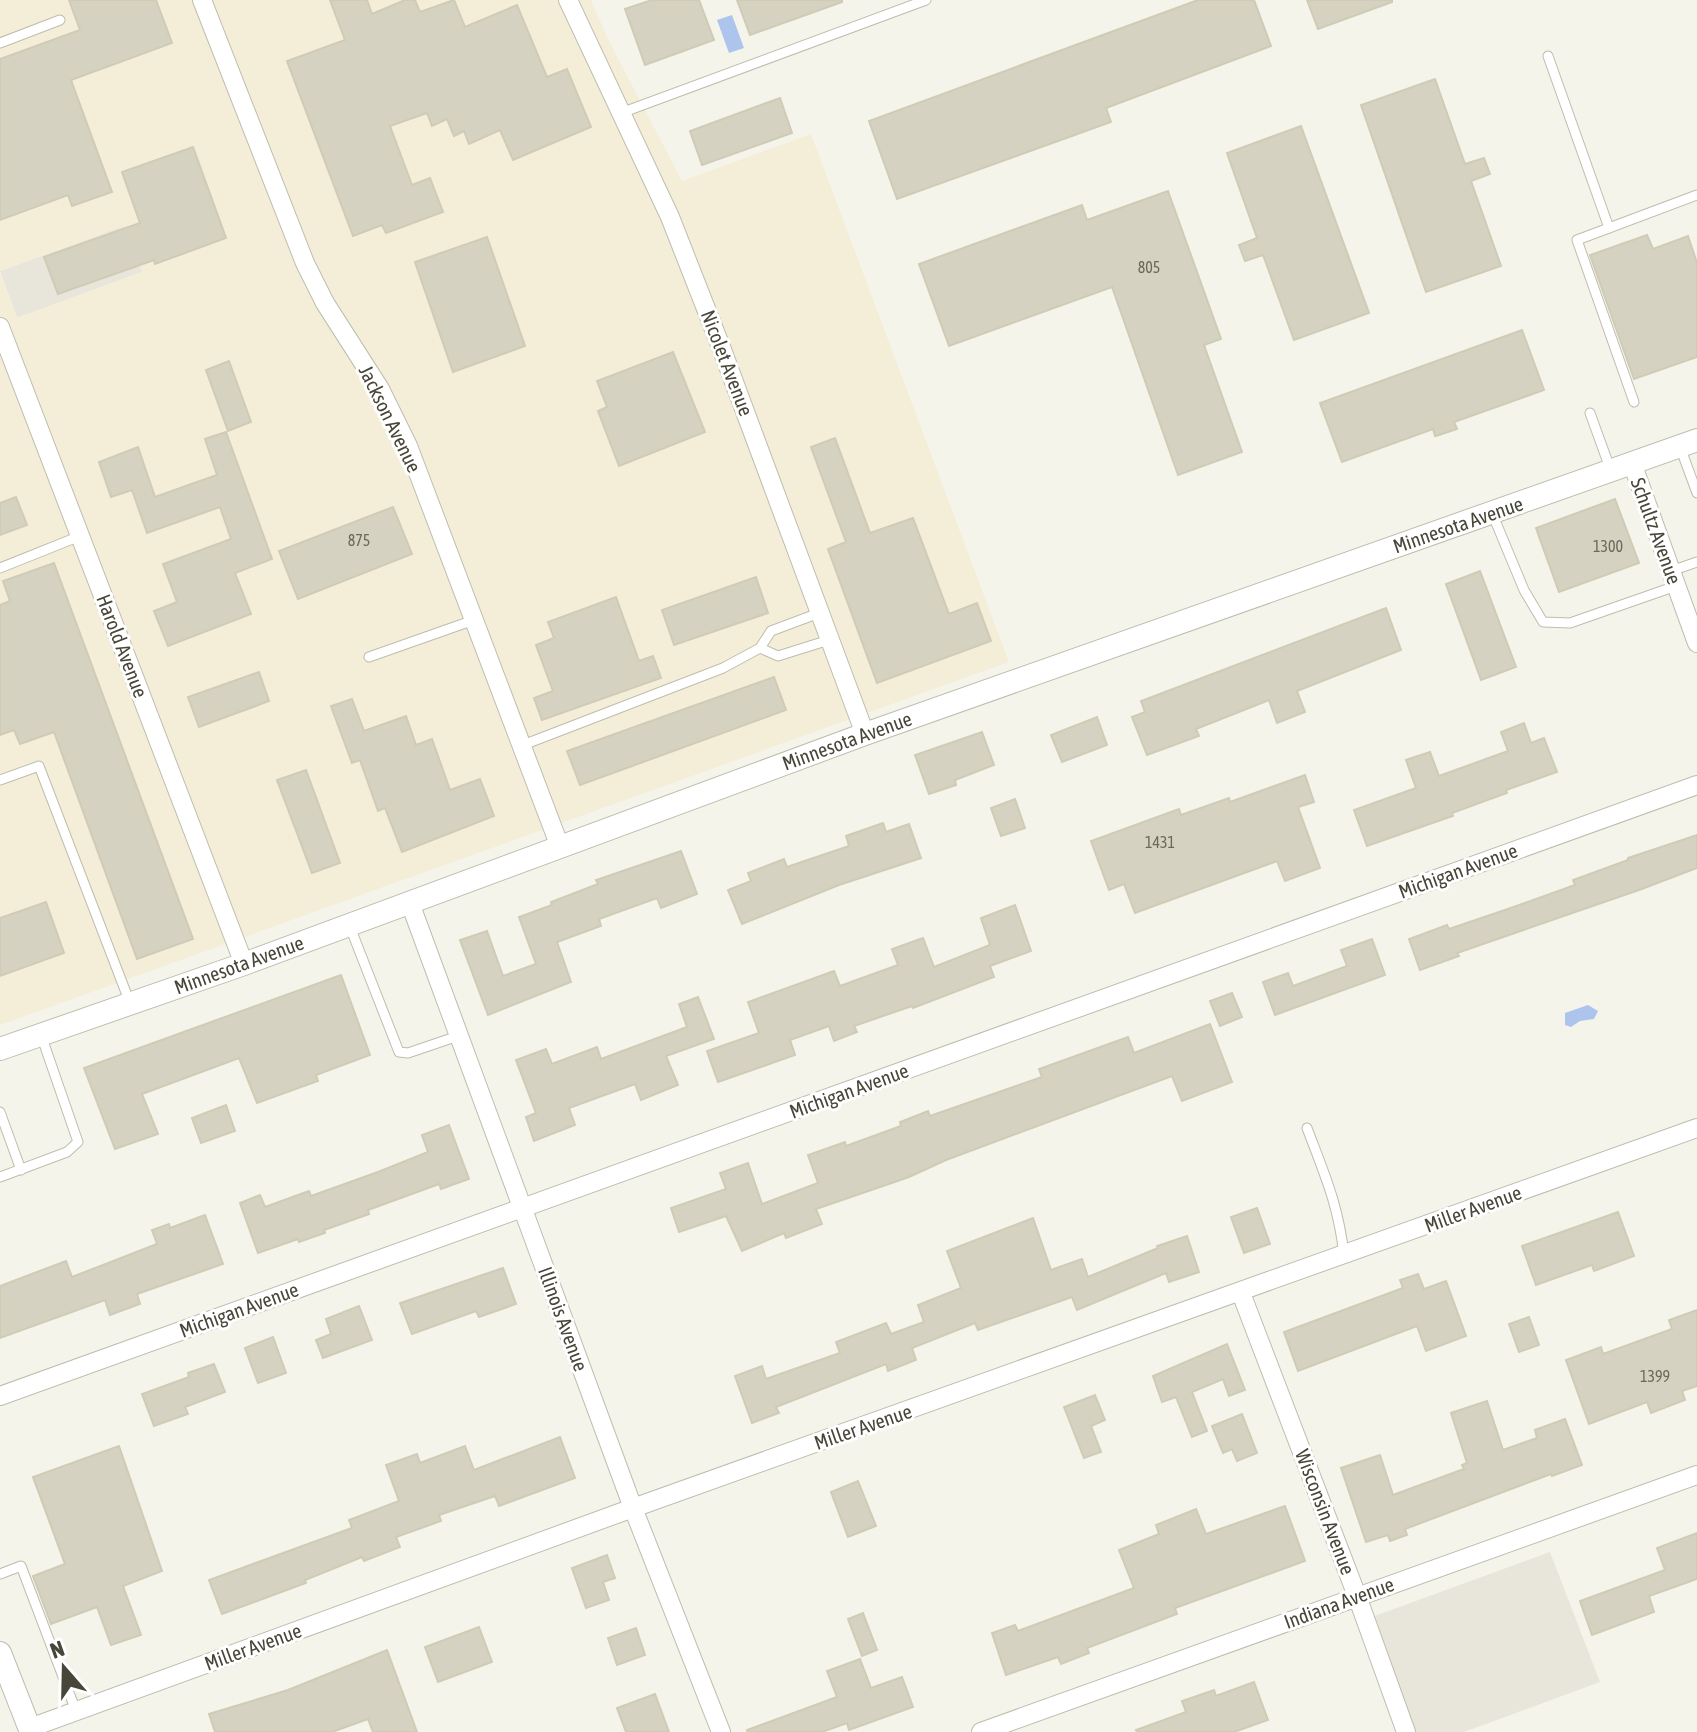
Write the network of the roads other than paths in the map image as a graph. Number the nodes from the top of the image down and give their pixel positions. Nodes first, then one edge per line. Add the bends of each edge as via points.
1 (202, 0) edge
2 (568, 0) edge
3 (926, 0) edge
4 (60, 20) dead end
5 (0, 43) edge
6 (1548, 56) dead end
7 (621, 113) junction
8 (1697, 195) edge
9 (1609, 228) junction
10 (0, 327) edge
11 (1634, 402) dead end
12 (1590, 413) dead end
13 (1688, 443) edge
14 (1622, 467) junction
15 (1697, 493) edge
16 (1492, 513) junction
17 (80, 536) junction
18 (1697, 562) edge
19 (0, 568) edge
20 (1674, 579) junction
21 (819, 613) junction
22 (474, 620) junction
23 (1696, 638) edge
24 (829, 640) junction
25 (760, 648) junction
26 (369, 657) dead end
27 (865, 734) junction
28 (523, 745) junction
29 (0, 780) edge
30 (1697, 785) edge
31 (560, 847) junction
32 (410, 903) junction
33 (350, 925) junction
34 (244, 964) junction
35 (130, 1003) junction
36 (41, 1035) junction
37 (458, 1036) junction
38 (0, 1049) edge
39 (0, 1112) edge
40 (1307, 1128) dead end
41 (1697, 1128) edge
42 (21, 1170) junction
43 (0, 1177) edge
44 (522, 1209) junction
45 (1344, 1256) junction
46 (1241, 1293) junction
47 (0, 1396) edge
48 (1697, 1475) edge
49 (633, 1508) junction
50 (0, 1574) edge
51 (1357, 1596) junction
52 (0, 1653) edge
53 (76, 1711) junction
54 (30, 1730) edge
55 (721, 1732) edge
56 (981, 1732) edge
57 (1406, 1732) edge

1 - 22 street, Jackson Avenue via 305,263 401,432
2 - 7 street, Nicolet Avenue
3 - 7 lane
4 - 5 lane
6 - 9 lane
7 - 21 street, Nicolet Avenue via 716,333
8 - 9 lane
9 - 11 lane via 1577,240
10 - 17 street, Harold Avenue
12 - 14 lane
13 - 14 street, Minnesota Avenue
13 - 15 lane
14 - 16 street, Minnesota Avenue
14 - 20 street, Schultz Avenue
16 - 20 lane via 1543,622 1570,623
16 - 27 street, Minnesota Avenue
17 - 19 lane
17 - 34 street, Harold Avenue
18 - 20 lane
20 - 23 street, Schultz Avenue
21 - 24 street, Nicolet Avenue
21 - 25 lane via 771,631
22 - 26 lane
22 - 28 street, Jackson Avenue
24 - 25 lane via 778,656
24 - 27 street, Nicolet Avenue
25 - 28 lane via 723,668
27 - 31 street, Minnesota Avenue
28 - 31 street, Jackson Avenue
29 - 35 lane via 39,766
30 - 44 street, Michigan Avenue
31 - 32 street, Minnesota Avenue
32 - 33 street, Minnesota Avenue
32 - 37 street, Illinois Avenue
33 - 34 street, Minnesota Avenue
33 - 37 lane via 399,1052
34 - 35 street, Minnesota Avenue
35 - 36 street, Minnesota Avenue
36 - 38 street, Minnesota Avenue
36 - 42 lane via 78,1142 67,1152
37 - 44 street, Illinois Avenue
39 - 42 lane
40 - 45 lane via 1341,1220
41 - 45 street, Miller Avenue
42 - 43 lane
44 - 47 street, Michigan Avenue
44 - 49 street, Illinois Avenue
45 - 46 street, Miller Avenue
46 - 49 street, Miller Avenue
46 - 51 street, Wisconsin Avenue
48 - 51 street, Indiana Avenue
49 - 53 street, Miller Avenue
49 - 55 street, Illinois Avenue
50 - 53 lane via 21,1566
51 - 56 street, Indiana Avenue
51 - 57 street, Wisconsin Avenue
52 - 54 street
53 - 54 street, Miller Avenue

